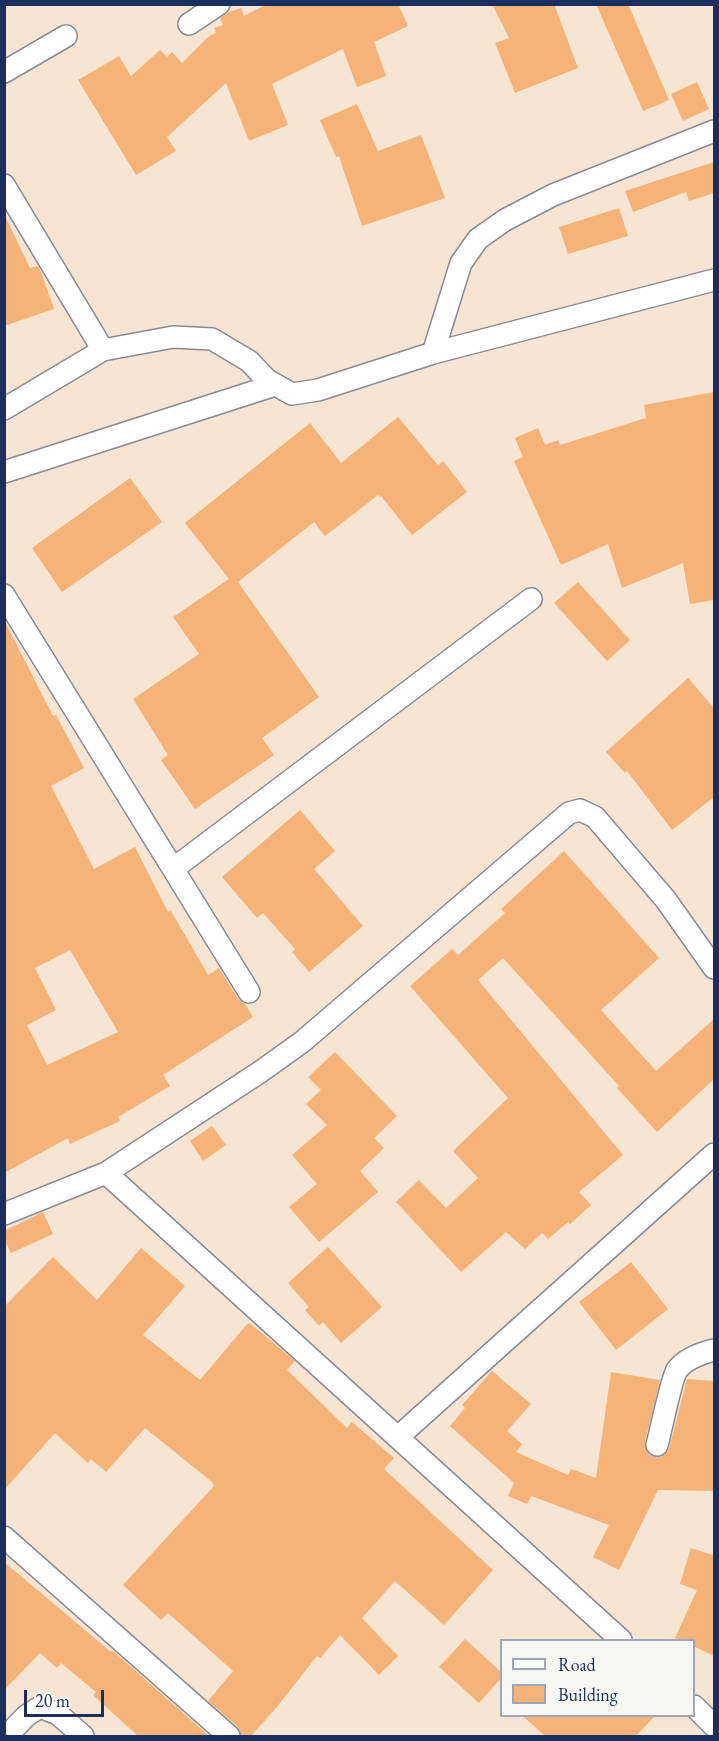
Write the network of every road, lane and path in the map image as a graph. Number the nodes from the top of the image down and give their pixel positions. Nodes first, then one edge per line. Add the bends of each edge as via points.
1 (219, 4) edge
2 (189, 24) dead end
3 (66, 36) dead end
4 (4, 72) edge
5 (714, 131) edge
6 (4, 185) edge
7 (714, 280) edge
8 (103, 350) junction
9 (433, 353) junction
10 (275, 385) junction
11 (4, 409) edge
12 (4, 472) edge
13 (4, 595) edge
14 (531, 599) dead end
15 (173, 869) junction
16 (714, 968) edge
17 (249, 992) dead end
18 (714, 1154) edge
19 (106, 1173) junction
20 (4, 1214) edge
21 (714, 1350) edge
22 (398, 1437) junction
23 (657, 1445) dead end
24 (4, 1537) edge
25 (619, 1639) edge
26 (695, 1708) edge
27 (714, 1725) edge
28 (7, 1737) edge
29 (83, 1737) edge
30 (229, 1737) edge

1 - 2 street
3 - 4 street
5 - 9 street via 553,195 478,239 461,263
6 - 8 street
7 - 9 street
8 - 10 street via 173,337 212,339 249,361
8 - 11 street
9 - 10 street via 318,390 292,394
10 - 12 street
13 - 15 street
14 - 15 street
15 - 17 street
16 - 19 street via 666,900 595,817 580,810 569,813 302,1042
18 - 22 street
19 - 20 street
19 - 22 street
21 - 23 street via 688,1360 676,1371
22 - 25 street
24 - 30 street
26 - 27 street
28 - 29 street via 40,1707 58,1714

